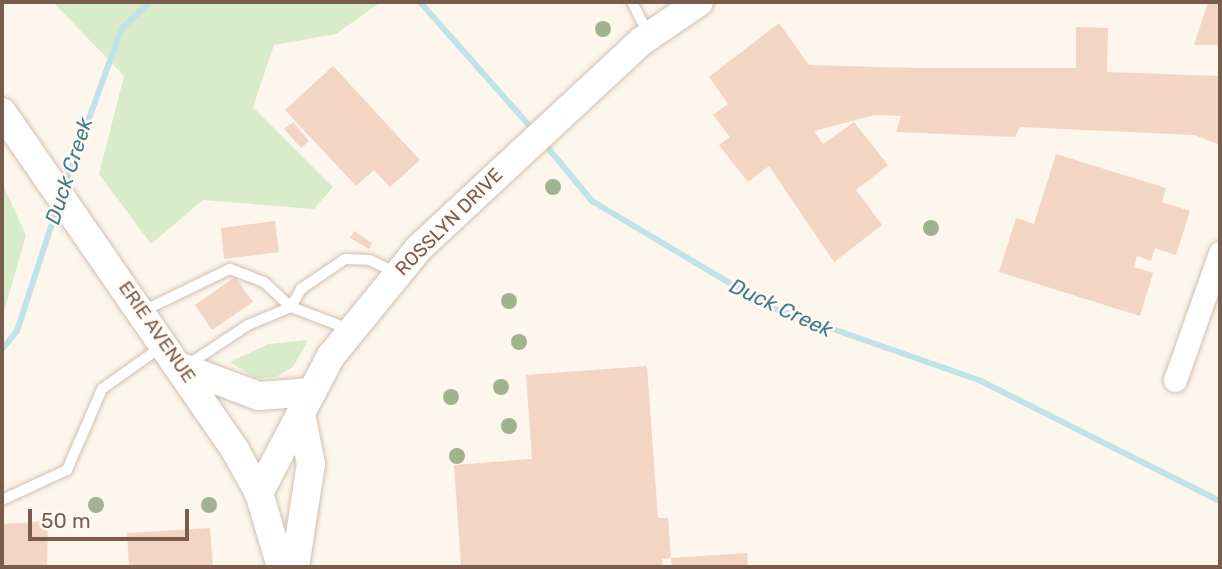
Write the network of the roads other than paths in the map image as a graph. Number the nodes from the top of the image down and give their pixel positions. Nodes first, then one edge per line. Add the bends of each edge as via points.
1 (632, 2) edge
2 (699, 2) edge
3 (649, 36) junction
4 (2, 113) edge
5 (1220, 253) edge
6 (397, 273) junction
7 (291, 307) junction
8 (143, 311) junction
9 (349, 329) junction
10 (166, 344) junction
11 (184, 368) junction
12 (1175, 380) dead end
13 (306, 403) junction
14 (259, 493) junction
15 (2, 500) edge
16 (281, 567) edge
17 (295, 567) edge

1 - 3 lane
2 - 3 street, ROSSLYN DRIVE
3 - 6 street, ROSSLYN DRIVE via 522,149
4 - 8 street, ERIE AVENUE
5 - 12 street
6 - 7 lane via 370,260 345,259 301,289
6 - 9 street, ROSSLYN DRIVE
7 - 8 lane via 264,282 230,269
7 - 9 lane
7 - 11 lane via 248,325
8 - 10 street, ERIE AVENUE
9 - 13 street, ROSSLYN DRIVE
10 - 11 street, ERIE AVENUE
10 - 15 lane via 102,389 67,470
11 - 13 street via 259,396
11 - 14 street, ERIE AVENUE
13 - 14 street, ROSSLYN DRIVE
13 - 17 street via 311,464
14 - 16 street, ERIE AVENUE

